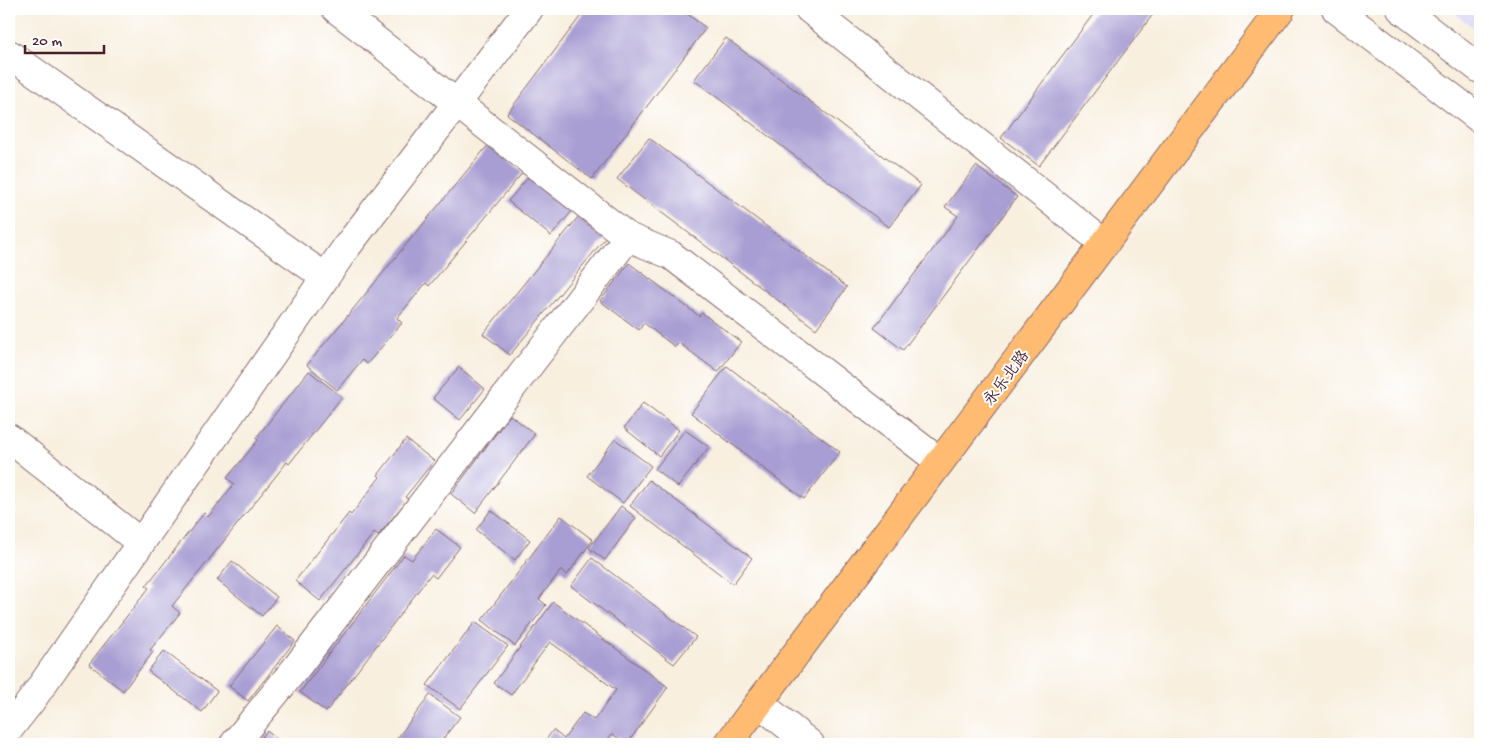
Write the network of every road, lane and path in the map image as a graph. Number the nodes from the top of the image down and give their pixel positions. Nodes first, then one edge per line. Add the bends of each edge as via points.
1 (336, 9) edge
2 (529, 9) edge
3 (810, 9) edge
4 (1336, 9) edge
5 (1401, 9) edge
6 (1277, 10) edge
7 (9, 54) edge
8 (1480, 69) edge
9 (457, 104) junction
10 (1480, 119) edge
11 (628, 237) junction
12 (1105, 244) junction
13 (325, 277) junction
14 (9, 438) edge
15 (940, 462) junction
16 (141, 543) junction
17 (759, 703) junction
18 (9, 729) edge
19 (234, 744) edge
20 (728, 744) edge
21 (810, 744) edge

1 - 9 street
2 - 9 street
3 - 12 street
4 - 10 street
5 - 8 street
6 - 12 main road, 永乐北路
7 - 13 street
9 - 11 street
9 - 13 street
11 - 15 street via 671,255
11 - 19 street
12 - 15 main road, 永乐北路
13 - 16 street
14 - 16 street
15 - 17 main road, 永乐北路
16 - 18 street
17 - 20 main road, 永乐北路
17 - 21 street

